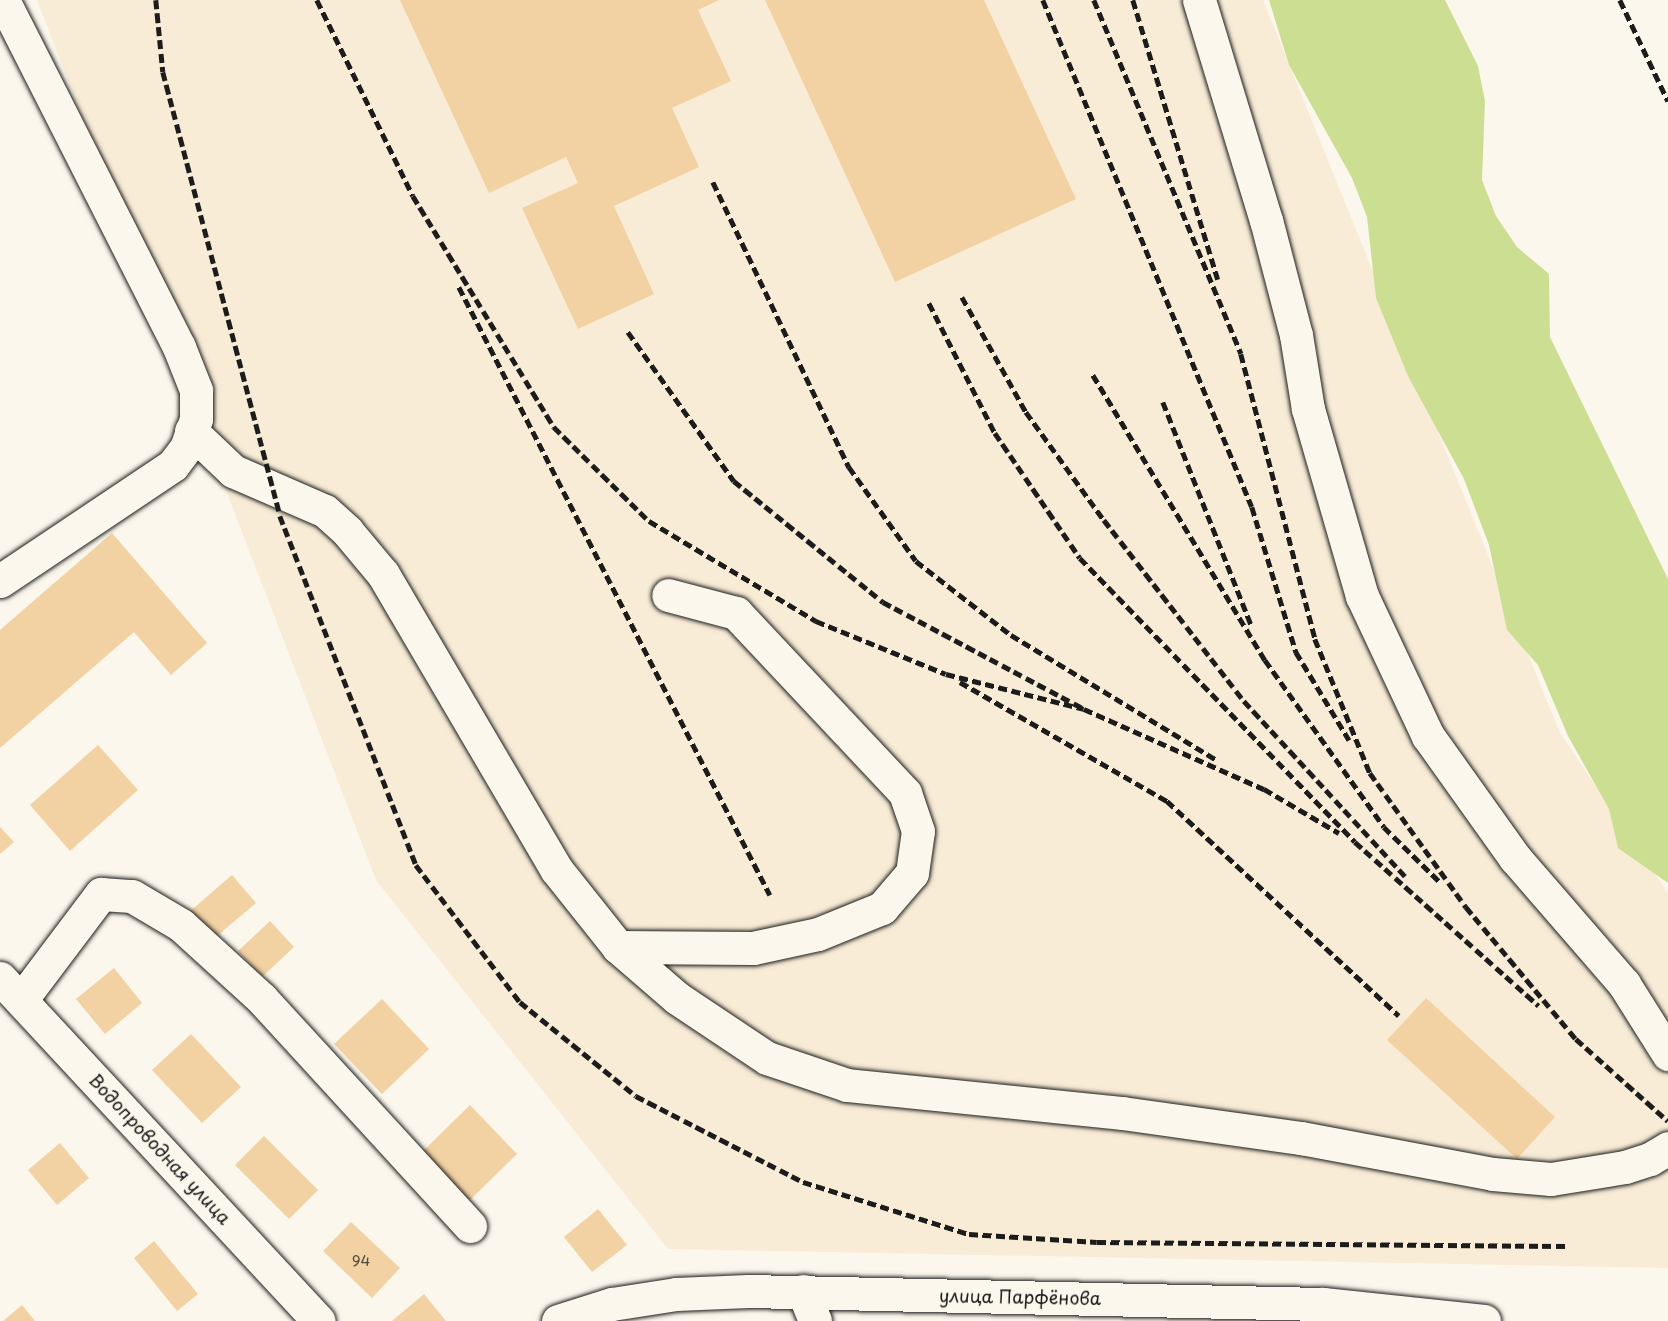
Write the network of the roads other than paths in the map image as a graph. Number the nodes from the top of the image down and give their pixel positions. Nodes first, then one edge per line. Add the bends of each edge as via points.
1 (3, 0) edge
2 (1198, 0) edge
3 (191, 431) junction
4 (0, 582) edge
5 (668, 595) dead end
6 (618, 947) junction
7 (10, 989) edge
8 (1668, 1054) edge
9 (1668, 1148) edge
10 (470, 1226) dead end
11 (804, 1291) junction
12 (1148, 1311) edge
13 (1460, 1319) edge
14 (319, 1321) edge
15 (558, 1321) edge
16 (815, 1321) edge

1 - 3 main road via 179,347 196,390 196,418
2 - 8 main road via 1266,220 1296,334 1308,409 1362,596 1428,736 1515,858 1624,984
3 - 4 main road via 186,448 173,465
3 - 6 main road via 233,471 325,511 383,574 556,868
5 - 6 main road via 736,613 905,793 918,831 912,873 882,908 818,934 753,948
6 - 9 main road via 677,998 767,1058 847,1085 1122,1113 1301,1138 1493,1174 1551,1179 1625,1167
7 - 10 main road via 101,894 132,896 181,925 262,999
7 - 14 main road, Водопроводная улица
11 - 12 main road, улица Парфёнова
11 - 15 main road, улица Парфёнова via 676,1294 612,1304
11 - 16 main road
12 - 13 main road, улица Парфёнова via 1323,1304

